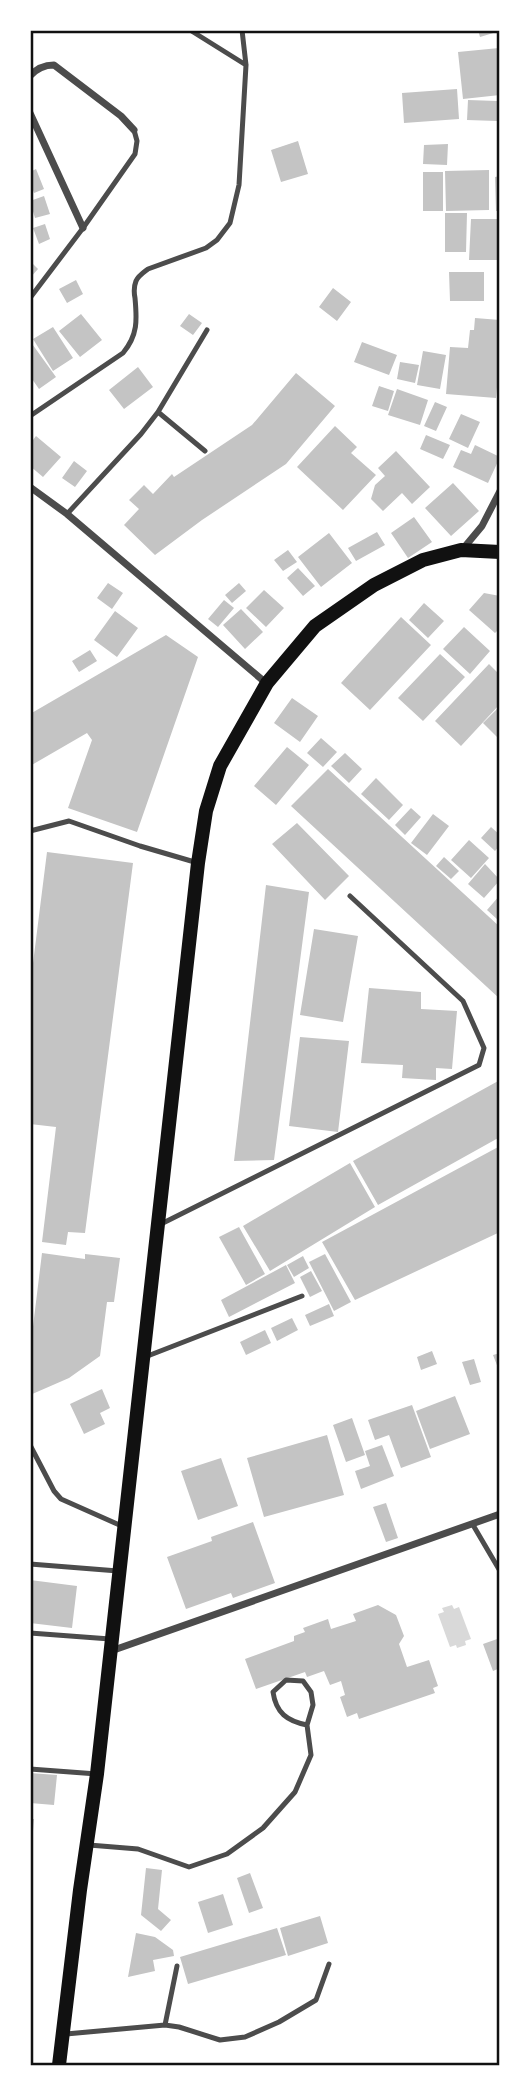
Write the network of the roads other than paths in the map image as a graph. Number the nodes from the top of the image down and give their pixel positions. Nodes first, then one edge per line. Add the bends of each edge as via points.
1 (190, 30) edge
2 (242, 30) edge
3 (246, 65) junction
4 (30, 76) edge
5 (30, 113) edge
6 (134, 130) joint
7 (83, 228) junction
8 (30, 298) edge
9 (208, 330) dead end
10 (158, 412) junction
11 (30, 416) edge
12 (205, 451) dead end
13 (30, 487) edge
14 (500, 491) edge
15 (67, 514) junction
16 (461, 550) junction
17 (500, 552) edge
18 (267, 683) junction
19 (30, 831) edge
20 (198, 863) junction
21 (350, 896) dead end
22 (157, 1226) junction
23 (302, 1296) dead end
24 (142, 1358) junction
25 (30, 1445) edge
26 (500, 1514) edge
27 (472, 1525) junction
28 (124, 1527) junction
29 (30, 1564) edge
30 (118, 1571) junction
31 (500, 1571) edge
32 (30, 1633) edge
33 (111, 1645) junction
34 (307, 1725) junction
35 (30, 1769) edge
36 (97, 1774) junction
37 (86, 1844) junction
38 (329, 1964) dead end
39 (177, 1966) dead end
40 (164, 2025) junction
41 (63, 2035) junction
42 (59, 2065) edge

1 - 3 lane
2 - 3 lane
3 - 11 lane via 239,185 230,223 206,248 140,275 134,292 137,324 132,342 123,353
4 - 6 street via 54,65
5 - 7 street
6 - 7 lane via 135,154
7 - 8 lane
9 - 10 lane
10 - 12 lane
10 - 15 lane
13 - 15 street
14 - 16 street via 482,526
15 - 18 street
16 - 17 main road
16 - 18 main road via 423,560 364,592 315,626
18 - 20 main road via 220,766 206,811
19 - 20 lane via 69,821
20 - 22 main road
21 - 22 lane via 463,1001 484,1048 479,1065
22 - 24 main road
23 - 24 lane
24 - 28 main road
25 - 28 lane via 61,1499
26 - 27 street
27 - 31 lane
27 - 33 street
28 - 30 main road
29 - 30 lane
30 - 33 main road
32 - 33 lane
33 - 36 main road
34 - 34 lane via 313,1705 311,1692 303,1681 286,1680 273,1692 275,1705 284,1716
34 - 37 lane via 311,1755 295,1792 263,1828 227,1854 189,1867 138,1849
35 - 36 lane
36 - 37 main road
37 - 41 main road
38 - 40 lane via 316,2000 245,2037 220,2040
39 - 40 lane
40 - 41 lane
41 - 42 main road

